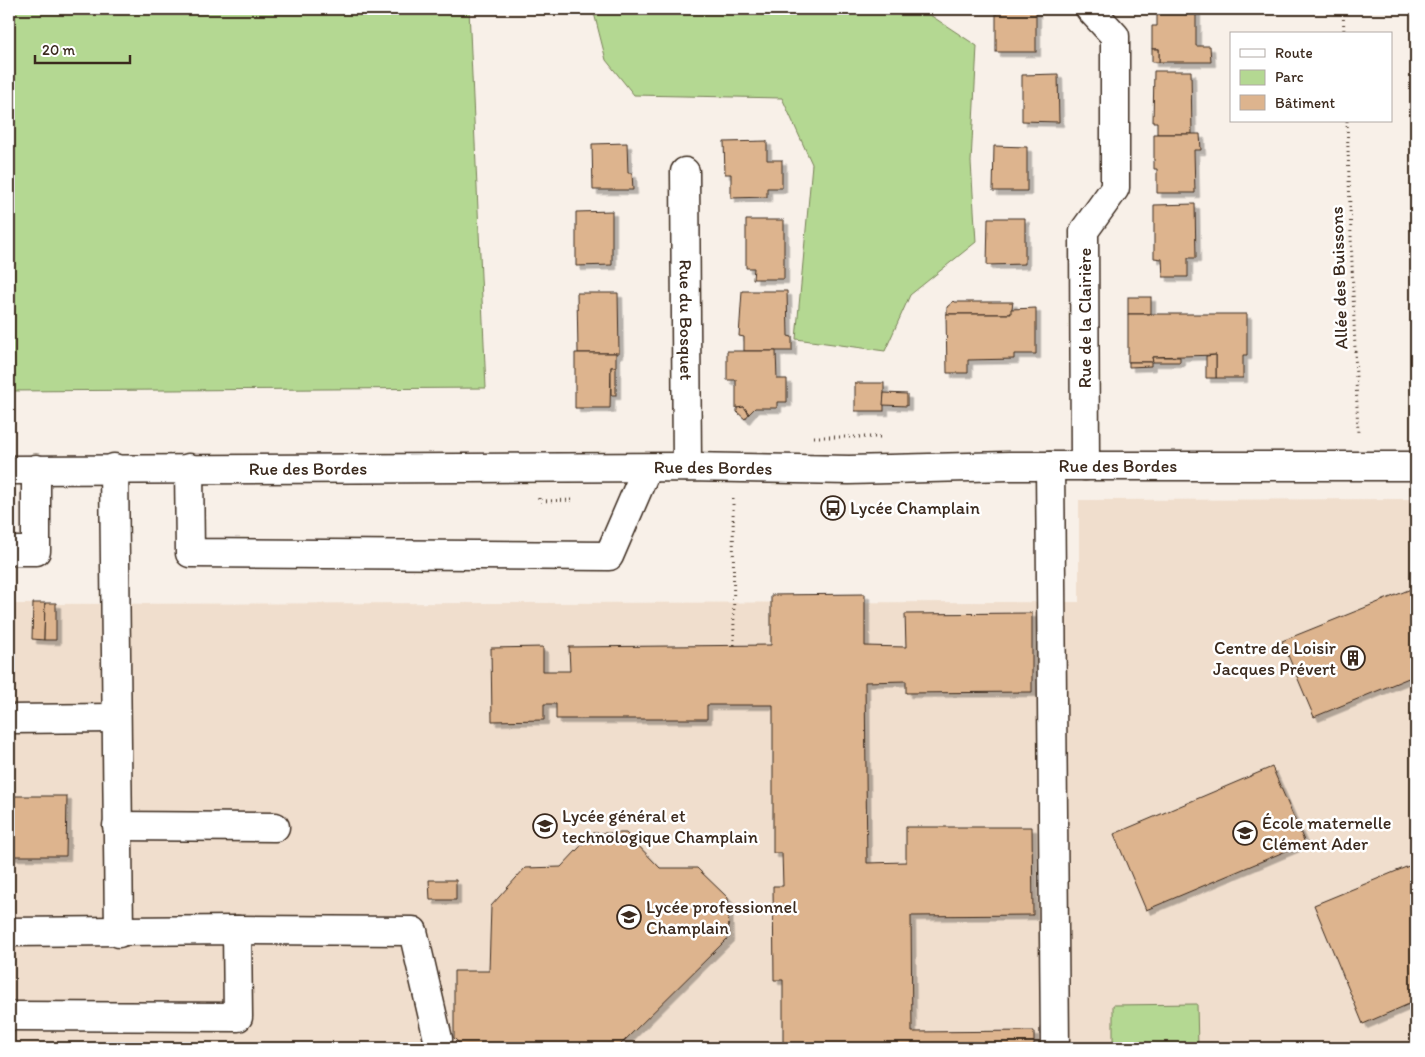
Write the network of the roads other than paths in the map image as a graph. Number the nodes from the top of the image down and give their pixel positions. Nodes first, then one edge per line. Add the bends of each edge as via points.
1 (1090, 9) edge
2 (685, 172) dead end
3 (1050, 466) junction
4 (1085, 466) junction
5 (1416, 466) edge
6 (687, 467) junction
7 (114, 468) junction
8 (189, 468) junction
9 (647, 468) junction
10 (36, 469) junction
11 (9, 470) edge
12 (9, 551) edge
13 (116, 718) junction
14 (10, 719) dead end
15 (118, 826) junction
16 (275, 827) dead end
17 (237, 930) junction
18 (9, 932) edge
19 (119, 933) junction
20 (9, 1016) edge
21 (438, 1039) dead end
22 (1055, 1048) edge

1 - 4 street, Rue de la Clairière via 1115,36 1115,188 1084,231
2 - 6 street, Rue du Bosquet
3 - 4 street, Rue des Bordes
3 - 6 street, Rue des Bordes via 849,470
3 - 22 street
4 - 5 street, Rue des Bordes
6 - 9 street, Rue des Bordes
7 - 8 street, Rue des Bordes
7 - 10 street, Rue des Bordes
7 - 13 street
8 - 9 street, Rue des Bordes
8 - 9 street via 190,552 609,556
10 - 11 street, Rue des Bordes
10 - 12 street via 36,551
13 - 14 street
13 - 15 street
15 - 16 street
15 - 19 street
17 - 19 street
17 - 20 street via 238,1017
17 - 21 street via 412,931
18 - 19 street

